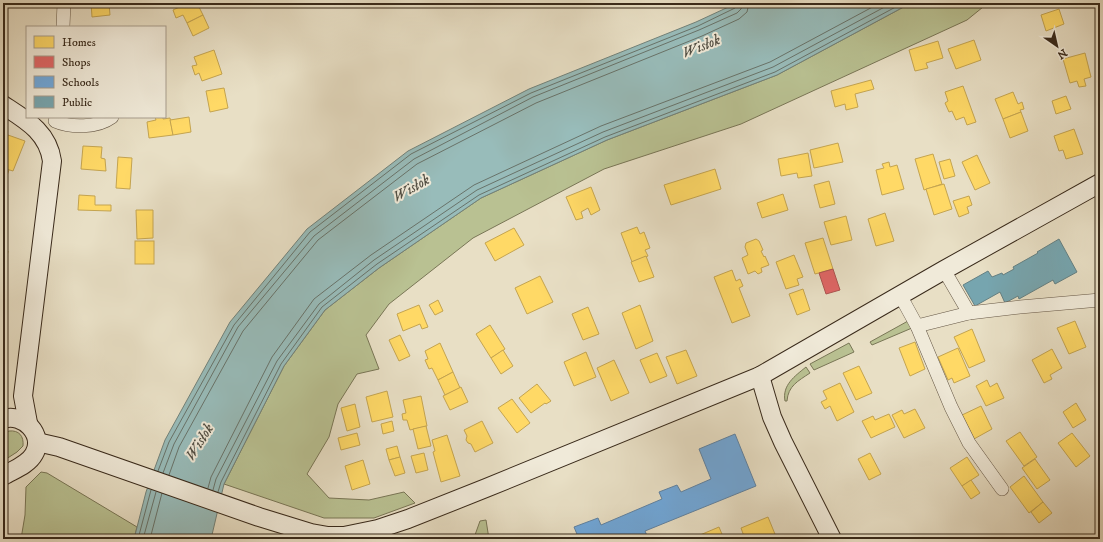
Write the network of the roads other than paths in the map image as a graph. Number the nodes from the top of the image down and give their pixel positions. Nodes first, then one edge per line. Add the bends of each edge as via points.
1 (64, 3) edge
2 (63, 26) edge
3 (3, 105) edge
4 (110, 118) edge
5 (55, 119) edge
6 (47, 143) junction
7 (1100, 183) edge
8 (944, 270) junction
9 (900, 295) junction
10 (1100, 300) edge
11 (969, 313) junction
12 (917, 326) junction
13 (760, 376) junction
14 (23, 396) junction
15 (4, 418) edge
16 (28, 424) junction
17 (37, 442) junction
18 (3, 476) edge
19 (1002, 489) dead end
20 (832, 539) edge

1 - 2 street
3 - 6 street via 41,133
4 - 5 street via 92,125 63,124
5 - 6 street
6 - 14 street via 52,161
7 - 8 street
8 - 9 street
8 - 11 street
9 - 12 street
9 - 13 street
10 - 11 street
11 - 12 street
12 - 19 street via 969,443
13 - 17 street via 486,488 378,529 344,536 311,533 59,447
13 - 20 street via 772,417 783,442
14 - 15 street
14 - 16 street
15 - 16 street via 22,419
16 - 17 street
17 - 18 street via 36,449 28,461

